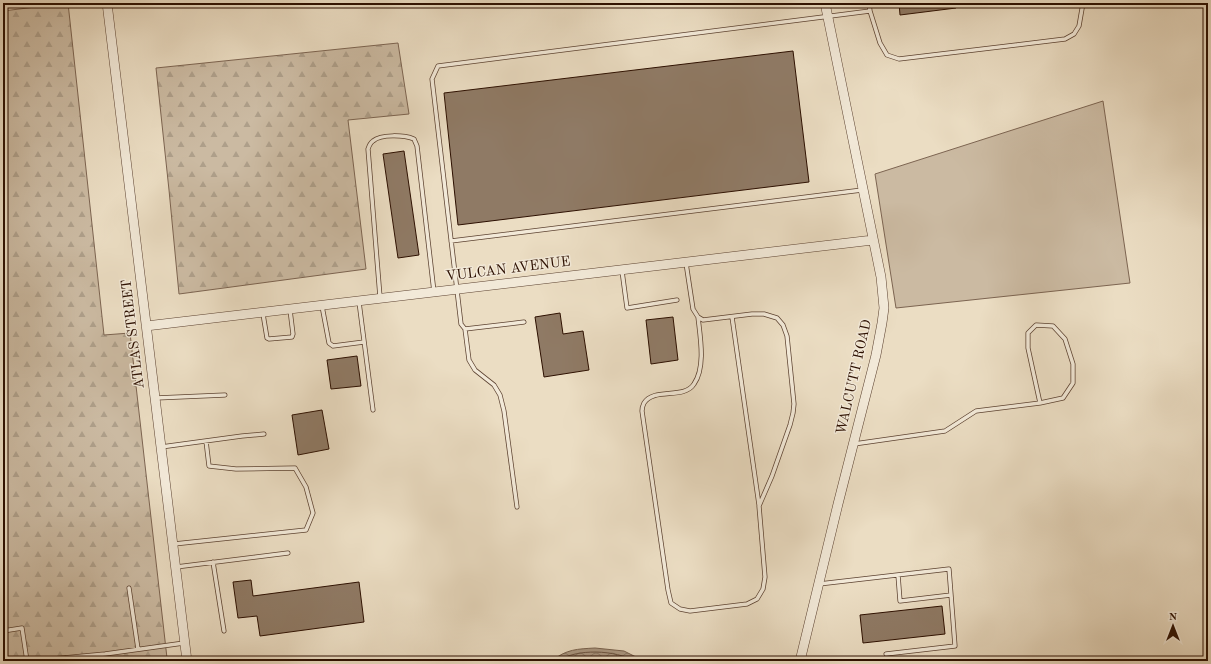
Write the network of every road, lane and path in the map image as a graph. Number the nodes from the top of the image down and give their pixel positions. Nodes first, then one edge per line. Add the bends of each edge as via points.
1 (107, 3) edge
2 (825, 3) edge
3 (870, 3) edge
4 (1084, 3) edge
5 (870, 11) junction
6 (827, 17) junction
7 (863, 190) junction
8 (873, 240) junction
9 (450, 241) junction
10 (686, 262) junction
11 (622, 270) junction
12 (456, 290) junction
13 (434, 292) junction
14 (380, 298) junction
15 (677, 300) dead end
16 (359, 301) junction
17 (322, 306) junction
18 (290, 309) junction
19 (263, 312) junction
20 (698, 317) junction
21 (732, 317) junction
22 (524, 322) dead end
23 (146, 326) junction
24 (464, 329) junction
25 (364, 342) junction
26 (226, 395) dead end
27 (155, 398) junction
28 (1040, 403) junction
29 (372, 410) dead end
30 (264, 434) dead end
31 (206, 441) junction
32 (853, 444) junction
33 (160, 447) junction
34 (759, 506) junction
35 (518, 507) dead end
36 (172, 544) junction
37 (288, 553) dead end
38 (213, 562) junction
39 (175, 567) junction
40 (898, 575) junction
41 (818, 584) junction
42 (129, 588) dead end
43 (951, 595) junction
44 (3, 631) edge
45 (224, 632) dead end
46 (184, 643) junction
47 (138, 650) junction
48 (886, 654) dead end
49 (27, 661) edge
50 (31, 661) edge
51 (187, 661) edge
52 (800, 661) edge

1 - 23 street, ATLAS STREET
2 - 6 street, WALCUTT ROAD
3 - 5 lane
4 - 5 lane via 1079,26 1074,34 1065,39 899,59 887,55 880,43
5 - 6 lane
6 - 7 street, WALCUTT ROAD
6 - 9 lane via 438,66 432,79
7 - 8 street, WALCUTT ROAD
7 - 9 lane
8 - 10 street, VULCAN AVENUE
8 - 32 street, WALCUTT ROAD via 884,308 876,355
9 - 12 lane
10 - 11 street, VULCAN AVENUE
10 - 20 lane via 693,309
11 - 12 street, VULCAN AVENUE
11 - 15 lane via 627,308
12 - 13 street, VULCAN AVENUE
12 - 24 lane
13 - 14 street, VULCAN AVENUE
13 - 14 lane via 416,142 402,136 379,138 370,144 368,149
14 - 16 street, VULCAN AVENUE
16 - 17 street, VULCAN AVENUE
16 - 25 lane
17 - 18 street, VULCAN AVENUE
17 - 25 lane via 329,343 333,346
18 - 19 street, VULCAN AVENUE
18 - 19 lane via 292,336 269,339
19 - 23 street, VULCAN AVENUE
20 - 21 lane via 703,320
20 - 34 lane via 702,359 694,384 685,391 649,397 642,412 671,603 680,609 690,611 747,604 757,599 763,589 765,577
21 - 34 lane
21 - 34 lane via 764,314 777,318 787,336 793,413
22 - 24 lane
23 - 27 street, ATLAS STREET
24 - 35 lane via 469,360 476,370 494,385 500,395
25 - 29 lane
26 - 27 lane
27 - 33 street, ATLAS STREET
28 - 28 lane via 1063,398 1073,383 1073,364 1065,339 1053,326 1036,325 1028,333 1028,348
28 - 32 lane via 976,410 946,431
30 - 31 lane
31 - 33 lane
31 - 36 lane via 209,466 236,469 295,468 306,487 313,513 306,530
32 - 41 street, WALCUTT ROAD
33 - 36 street, ATLAS STREET
36 - 39 street, ATLAS STREET
37 - 38 lane
38 - 39 lane
38 - 45 lane
39 - 46 street, ATLAS STREET
40 - 41 lane
40 - 43 lane via 949,569
40 - 43 lane via 900,601
41 - 52 street, WALCUTT ROAD
42 - 47 lane
43 - 48 lane via 955,646
44 - 49 lane via 22,628
46 - 47 lane
46 - 51 street, ATLAS STREET
47 - 50 lane

